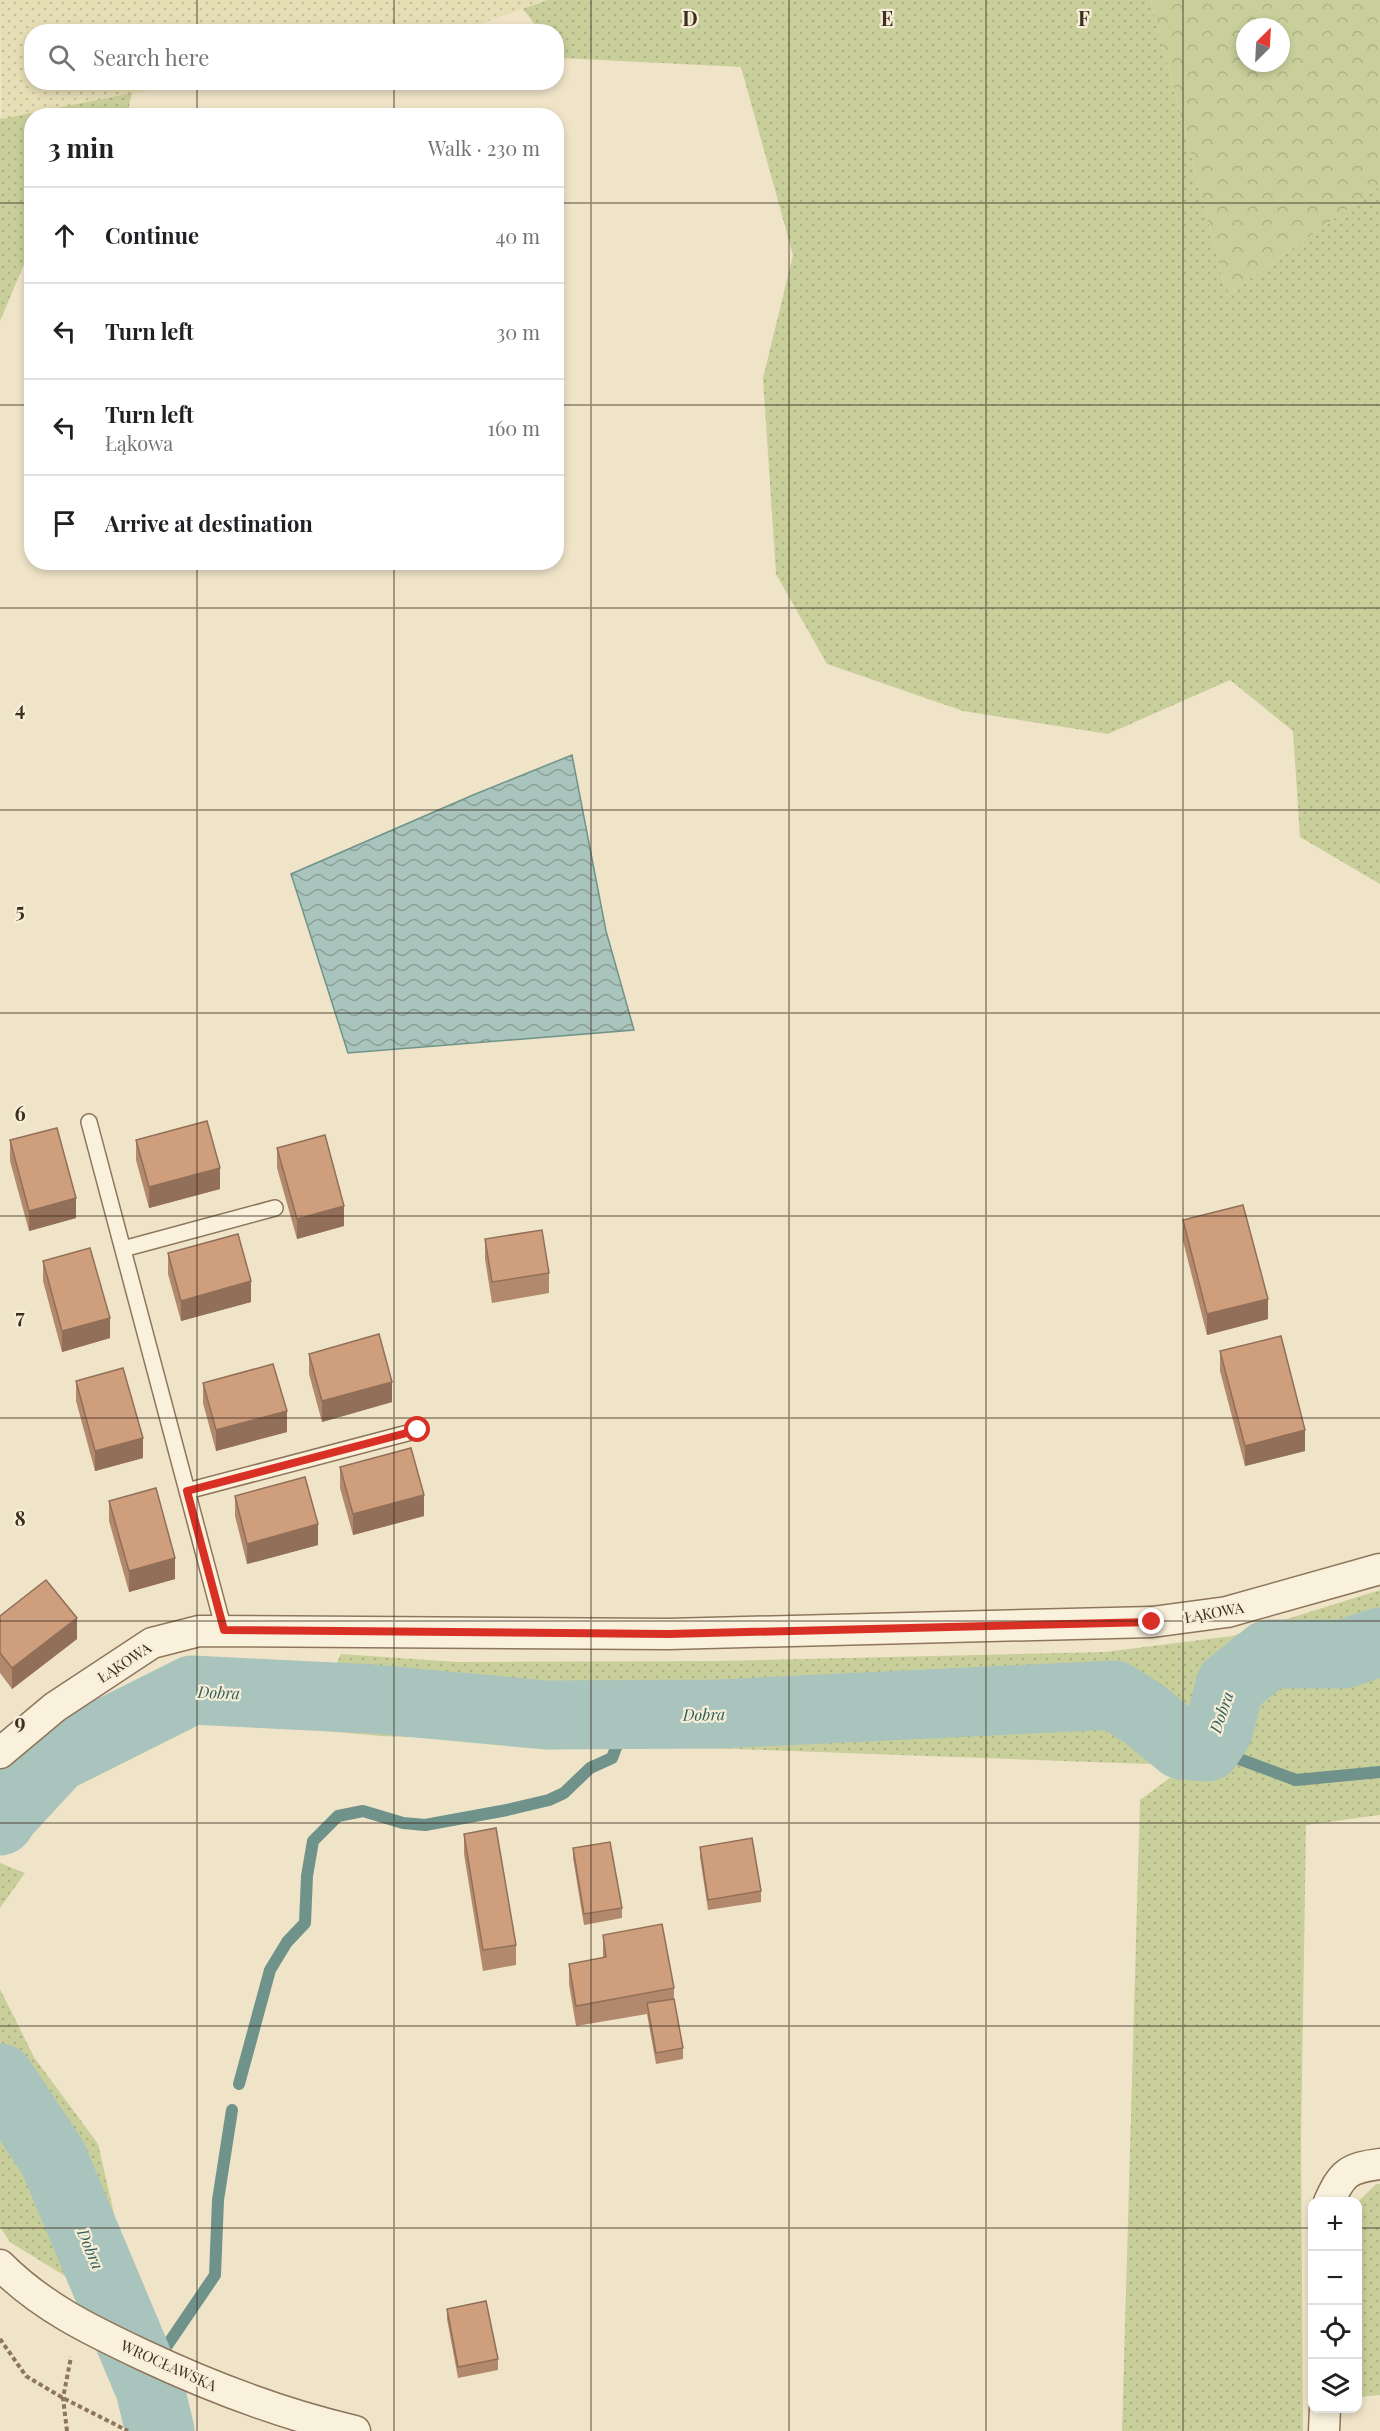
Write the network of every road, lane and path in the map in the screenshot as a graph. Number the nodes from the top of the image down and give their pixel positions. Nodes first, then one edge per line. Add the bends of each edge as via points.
1 (88, 1122) dead end
2 (275, 1208) dead end
3 (123, 1250) junction
4 (418, 1430) dead end
5 (187, 1491) junction
6 (1380, 1569) edge
7 (224, 1630) junction
8 (0, 1753) edge
9 (1380, 2164) edge
10 (1331, 2197) edge
11 (0, 2265) edge
12 (77, 2324) junction
13 (0, 2339) edge
14 (63, 2398) junction
15 (1325, 2413) edge
16 (67, 2431) edge
17 (127, 2431) edge
18 (355, 2431) edge
19 (1324, 2431) edge

1 - 3 lane
2 - 3 lane
3 - 5 lane
4 - 5 lane
5 - 7 lane
6 - 7 street, ŁĄKOWA via 1227,1612 1152,1622 668,1634
7 - 8 street, ŁĄKOWA via 199,1631 152,1642 55,1707
9 - 10 street via 1364,2166 1341,2177
11 - 12 street, WROCŁAWSKA via 20,2286
12 - 14 path
12 - 18 street, WROCŁAWSKA via 197,2380
13 - 14 path via 26,2376
14 - 16 path
14 - 17 path
15 - 19 street

